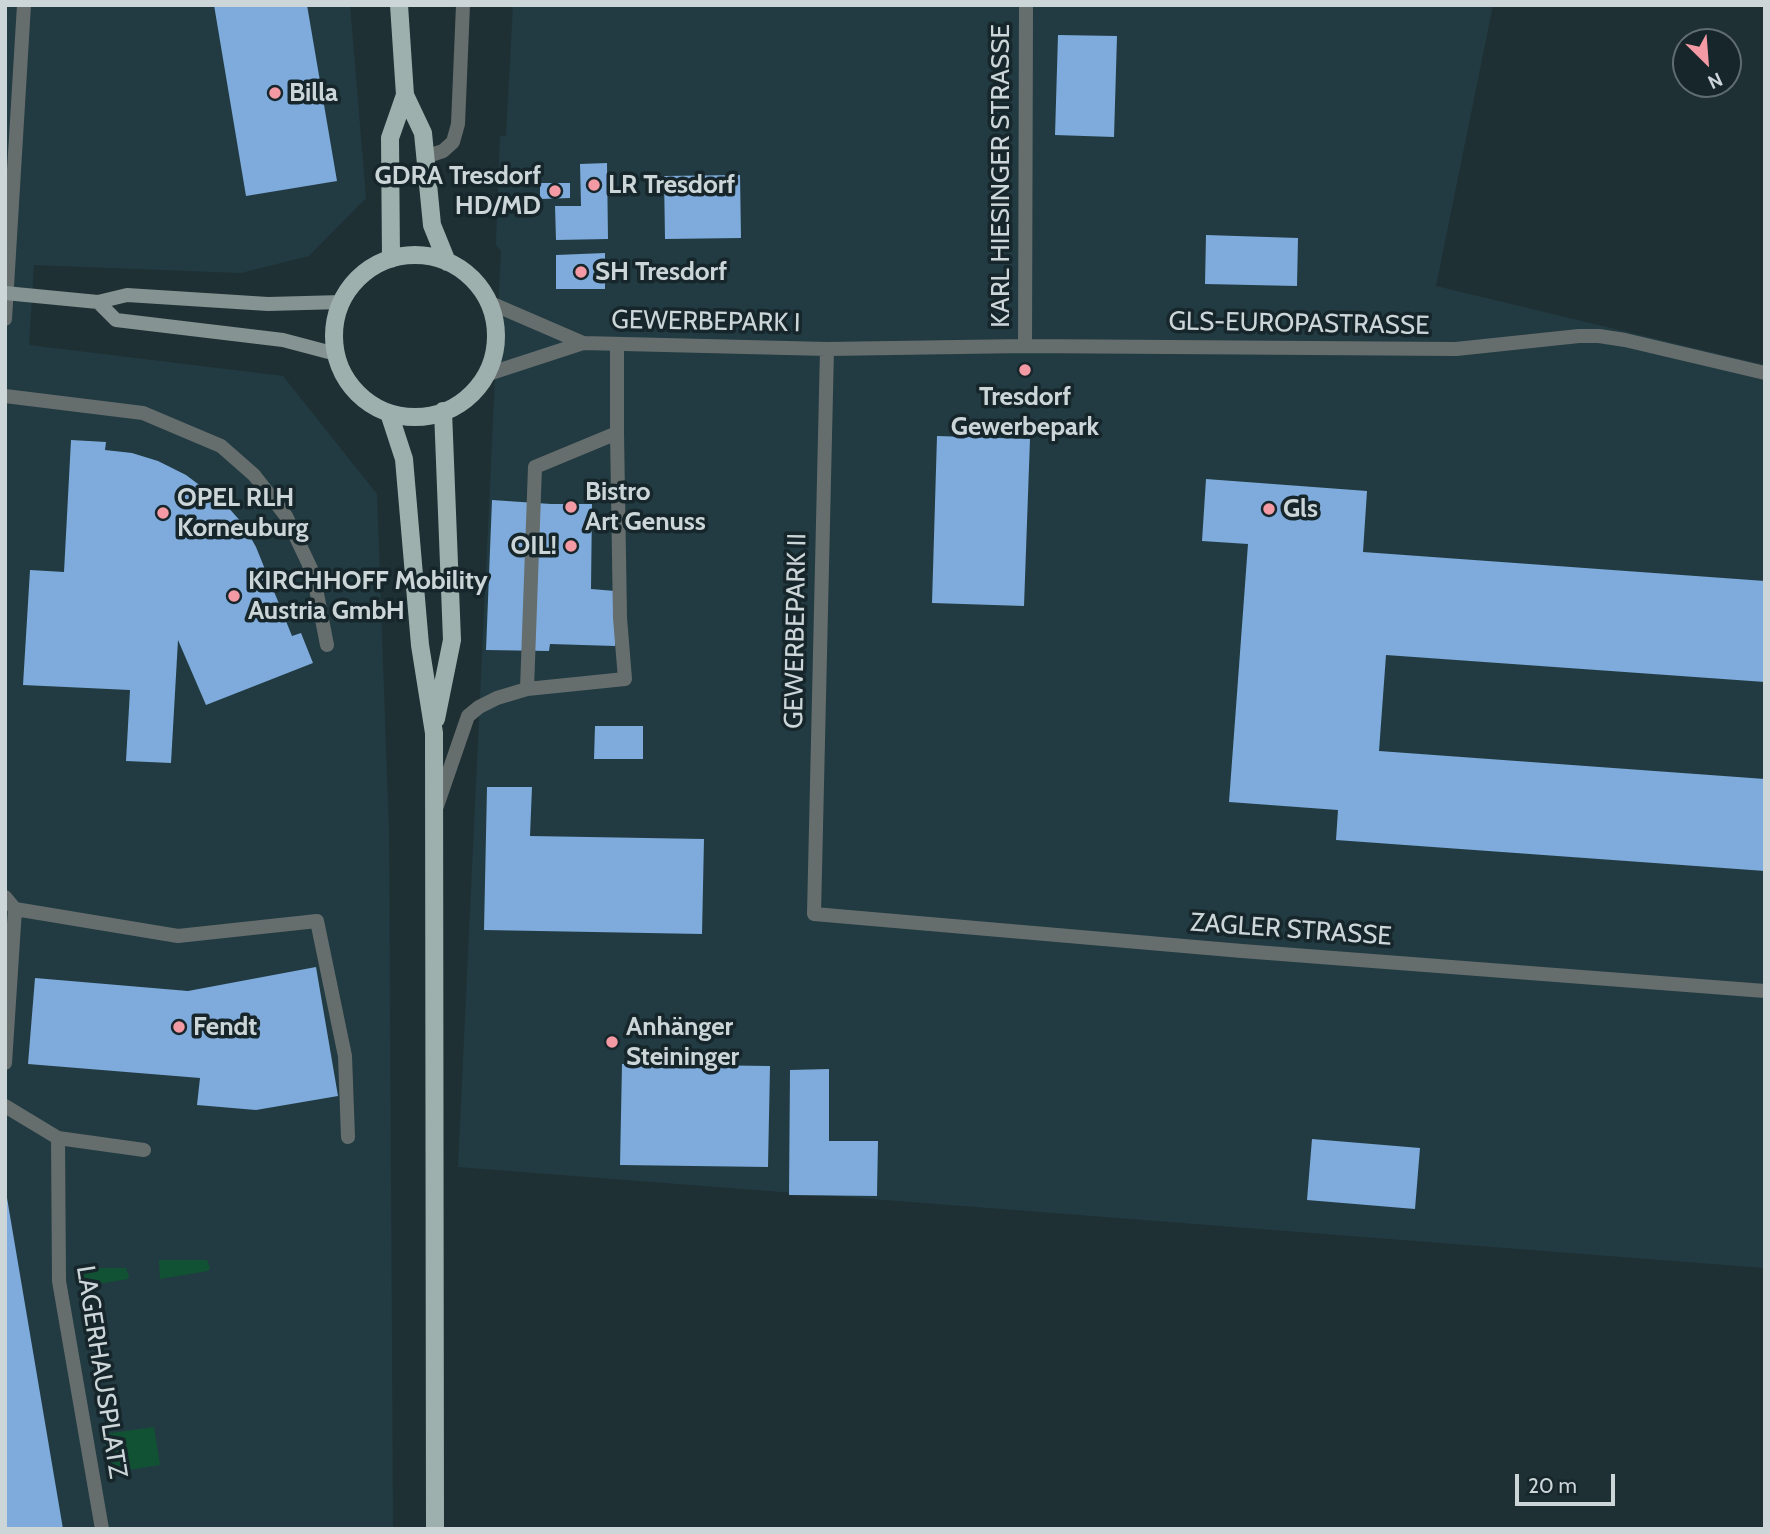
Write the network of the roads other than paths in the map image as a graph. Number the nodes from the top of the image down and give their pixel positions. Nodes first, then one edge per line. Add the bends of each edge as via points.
1 (24, 5) edge
2 (399, 5) edge
3 (463, 5) edge
4 (1026, 5) edge
5 (405, 95) junction
6 (425, 156) junction
7 (391, 259) junction
8 (447, 262) junction
9 (6, 293) edge
10 (98, 302) junction
11 (342, 302) junction
12 (488, 302) junction
13 (5, 319) edge
14 (583, 343) junction
15 (617, 344) junction
16 (1025, 346) junction
17 (827, 349) junction
18 (336, 354) junction
19 (1765, 373) edge
20 (485, 375) junction
21 (5, 396) edge
22 (443, 411) junction
23 (389, 413) junction
24 (617, 433) junction
25 (327, 645) dead end
26 (527, 689) junction
27 (434, 733) junction
28 (435, 810) junction
29 (10, 903) edge
30 (814, 914) joint
31 (1765, 990) edge
32 (5, 1063) edge
33 (5, 1106) edge
34 (348, 1137) dead end
35 (58, 1138) junction
36 (144, 1150) dead end
37 (102, 1529) edge
38 (435, 1529) edge

1 - 9 street
2 - 5 main road
3 - 6 street via 458,124 453,142 443,151
4 - 16 street, KARL HIESINGER STRASSE
5 - 6 main road via 423,133
5 - 7 main road via 390,138
6 - 8 main road via 432,225
7 - 8 main road via 430,256
7 - 11 main road via 362,275
8 - 12 main road via 478,285
9 - 10 main road
9 - 13 street
10 - 11 main road via 127,295 268,304
10 - 18 main road via 116,320 283,340
11 - 18 main road via 334,327
12 - 14 street, GEWERBEPARK I
12 - 20 main road via 496,339
14 - 15 street, GEWERBEPARK I
14 - 20 street, GEWERBEPARK I
15 - 17 street, GEWERBEPARK I
15 - 24 street
16 - 17 street, GLS-EUROPASTRASSE
16 - 19 street, GLS-EUROPASTRASSE via 1456,349 1599,336
17 - 30 street, GEWERBEPARK II
18 - 23 main road via 355,390
20 - 22 main road via 460,403
21 - 25 street via 143,413 221,446 254,475 286,516 313,573
22 - 23 main road via 407,417
22 - 27 main road via 452,640
23 - 27 main road via 404,458 420,645
24 - 26 street via 535,467
24 - 26 street via 625,679
26 - 28 street via 497,698 468,716
27 - 28 main road
28 - 38 main road
29 - 32 street
29 - 34 street via 178,936 317,921 345,1056
30 - 31 street, ZAGLER STRASSE
33 - 35 street
35 - 36 street
35 - 37 street, LAGERHAUSPLATZ via 59,1281

